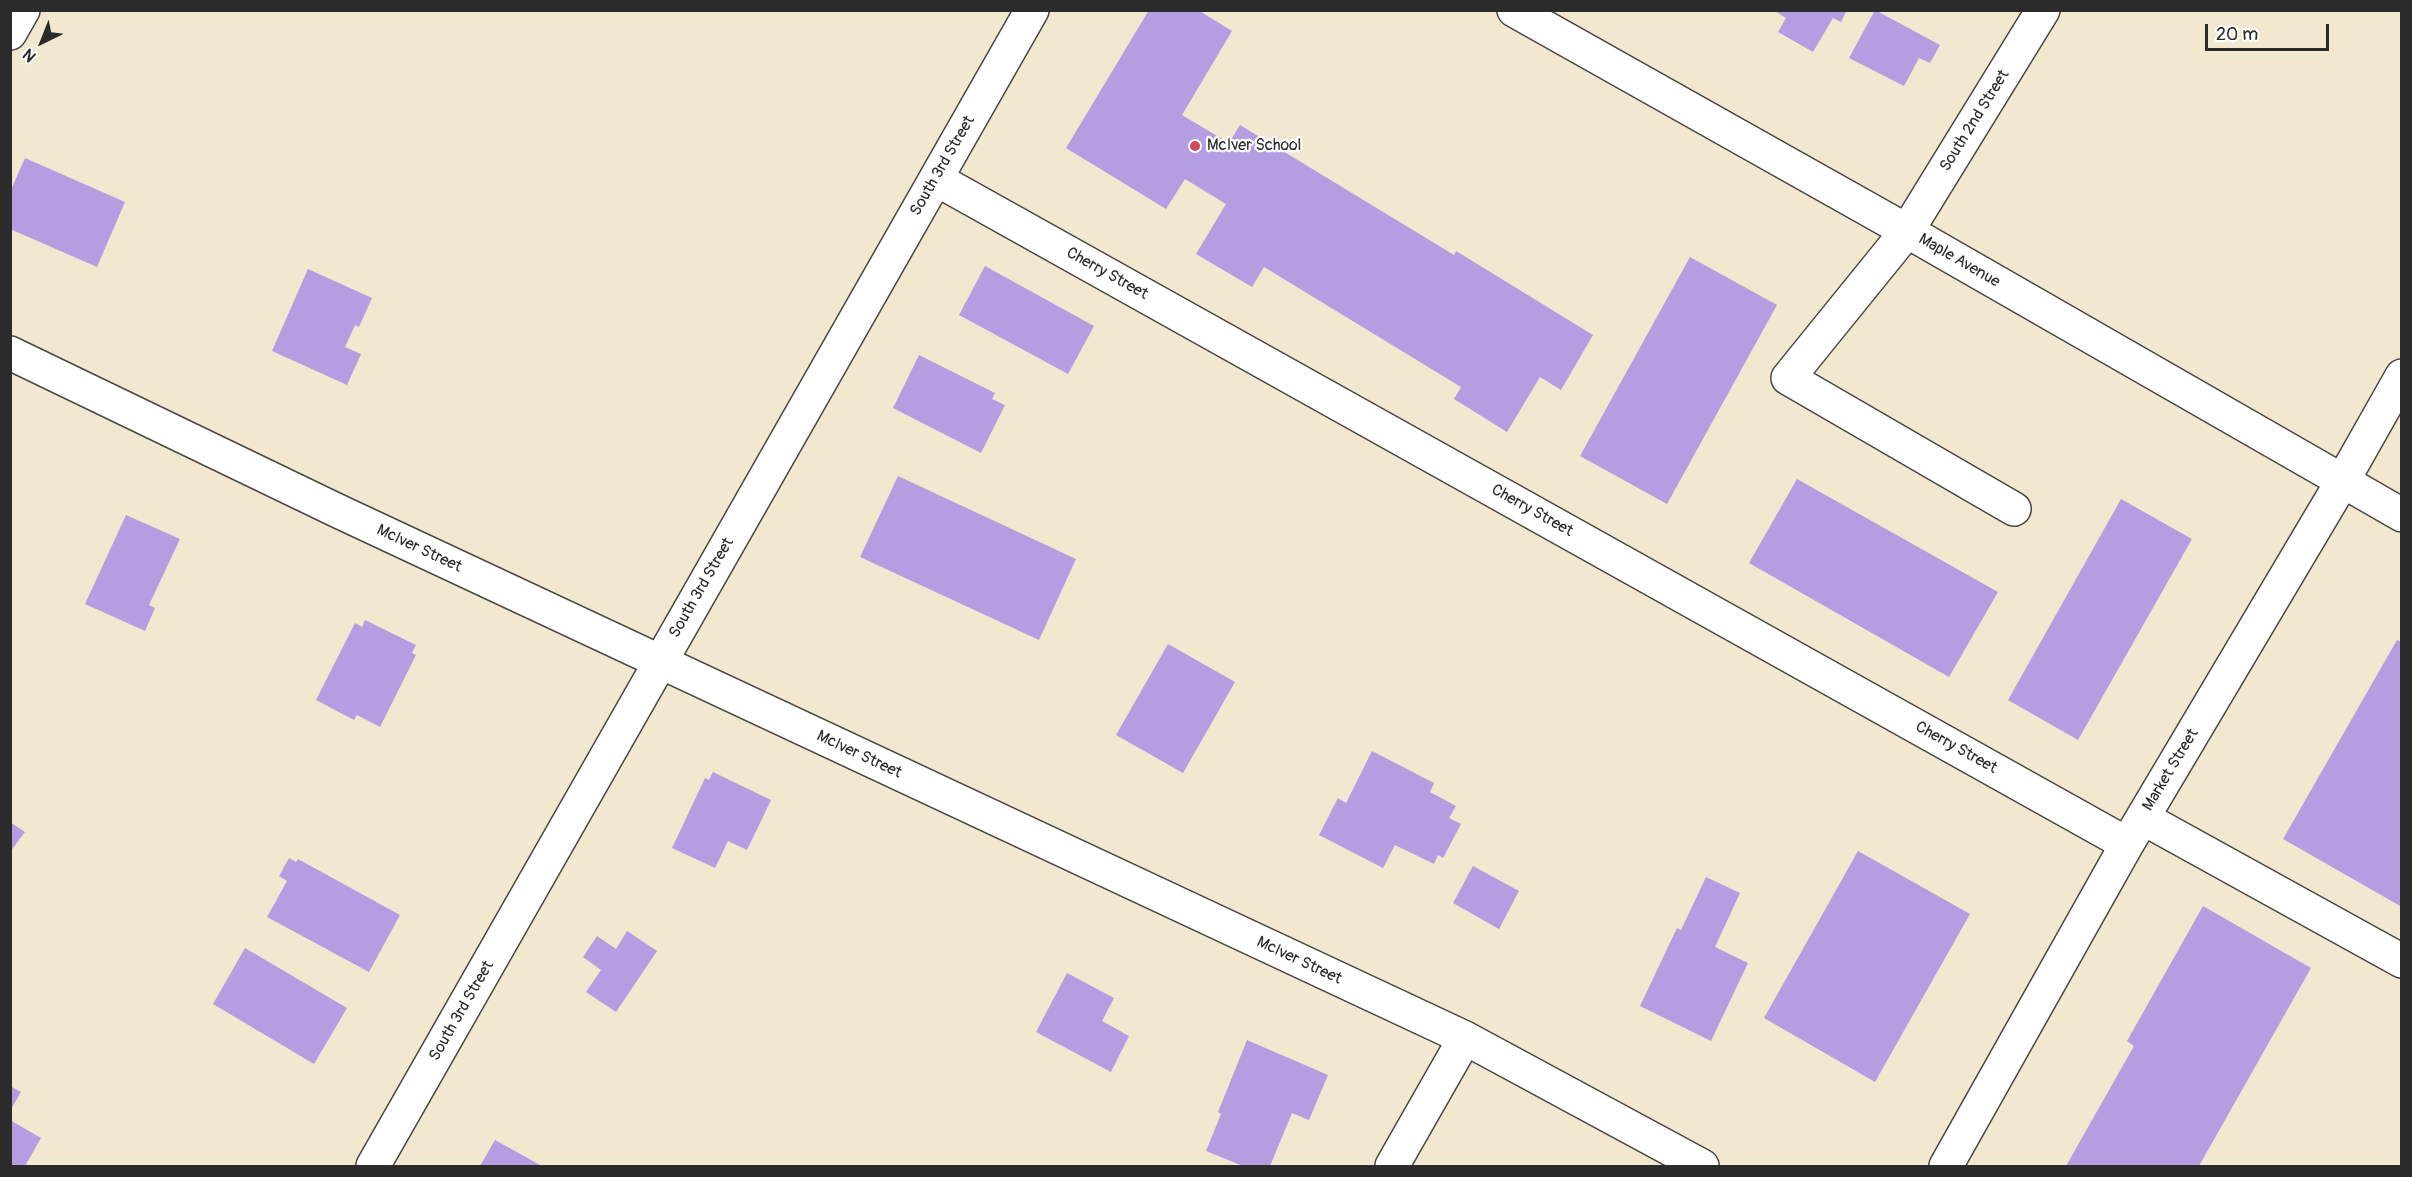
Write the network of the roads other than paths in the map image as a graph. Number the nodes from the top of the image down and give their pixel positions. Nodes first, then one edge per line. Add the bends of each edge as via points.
1 (23, 10) edge
2 (1032, 10) edge
3 (1514, 10) edge
4 (2043, 10) edge
5 (10, 33) edge
6 (936, 178) junction
7 (1907, 231) junction
8 (10, 353) edge
9 (2402, 376) edge
10 (2342, 482) junction
11 (2014, 508) dead end
12 (2402, 515) edge
13 (661, 662) junction
14 (2135, 831) junction
15 (2402, 961) edge
16 (1465, 1038) junction
17 (373, 1167) edge
18 (1392, 1167) edge
19 (1702, 1167) edge
20 (1946, 1167) edge

1 - 5 street
2 - 6 street, South 3rd Street
3 - 7 street, Maple Avenue
4 - 7 street, South 2nd Street
6 - 13 street, South 3rd Street
6 - 14 street, Cherry Street
7 - 10 street, Maple Avenue
7 - 11 street, South 2nd Street via 1788,378
8 - 13 street, McIver Street
9 - 10 street, Market Street
10 - 12 street, Maple Avenue
10 - 14 street, Market Street
13 - 16 street, McIver Street
13 - 17 street, South 3rd Street
14 - 15 street, Cherry Street
14 - 20 street, Market Street
16 - 18 street
16 - 19 street, McIver Street

